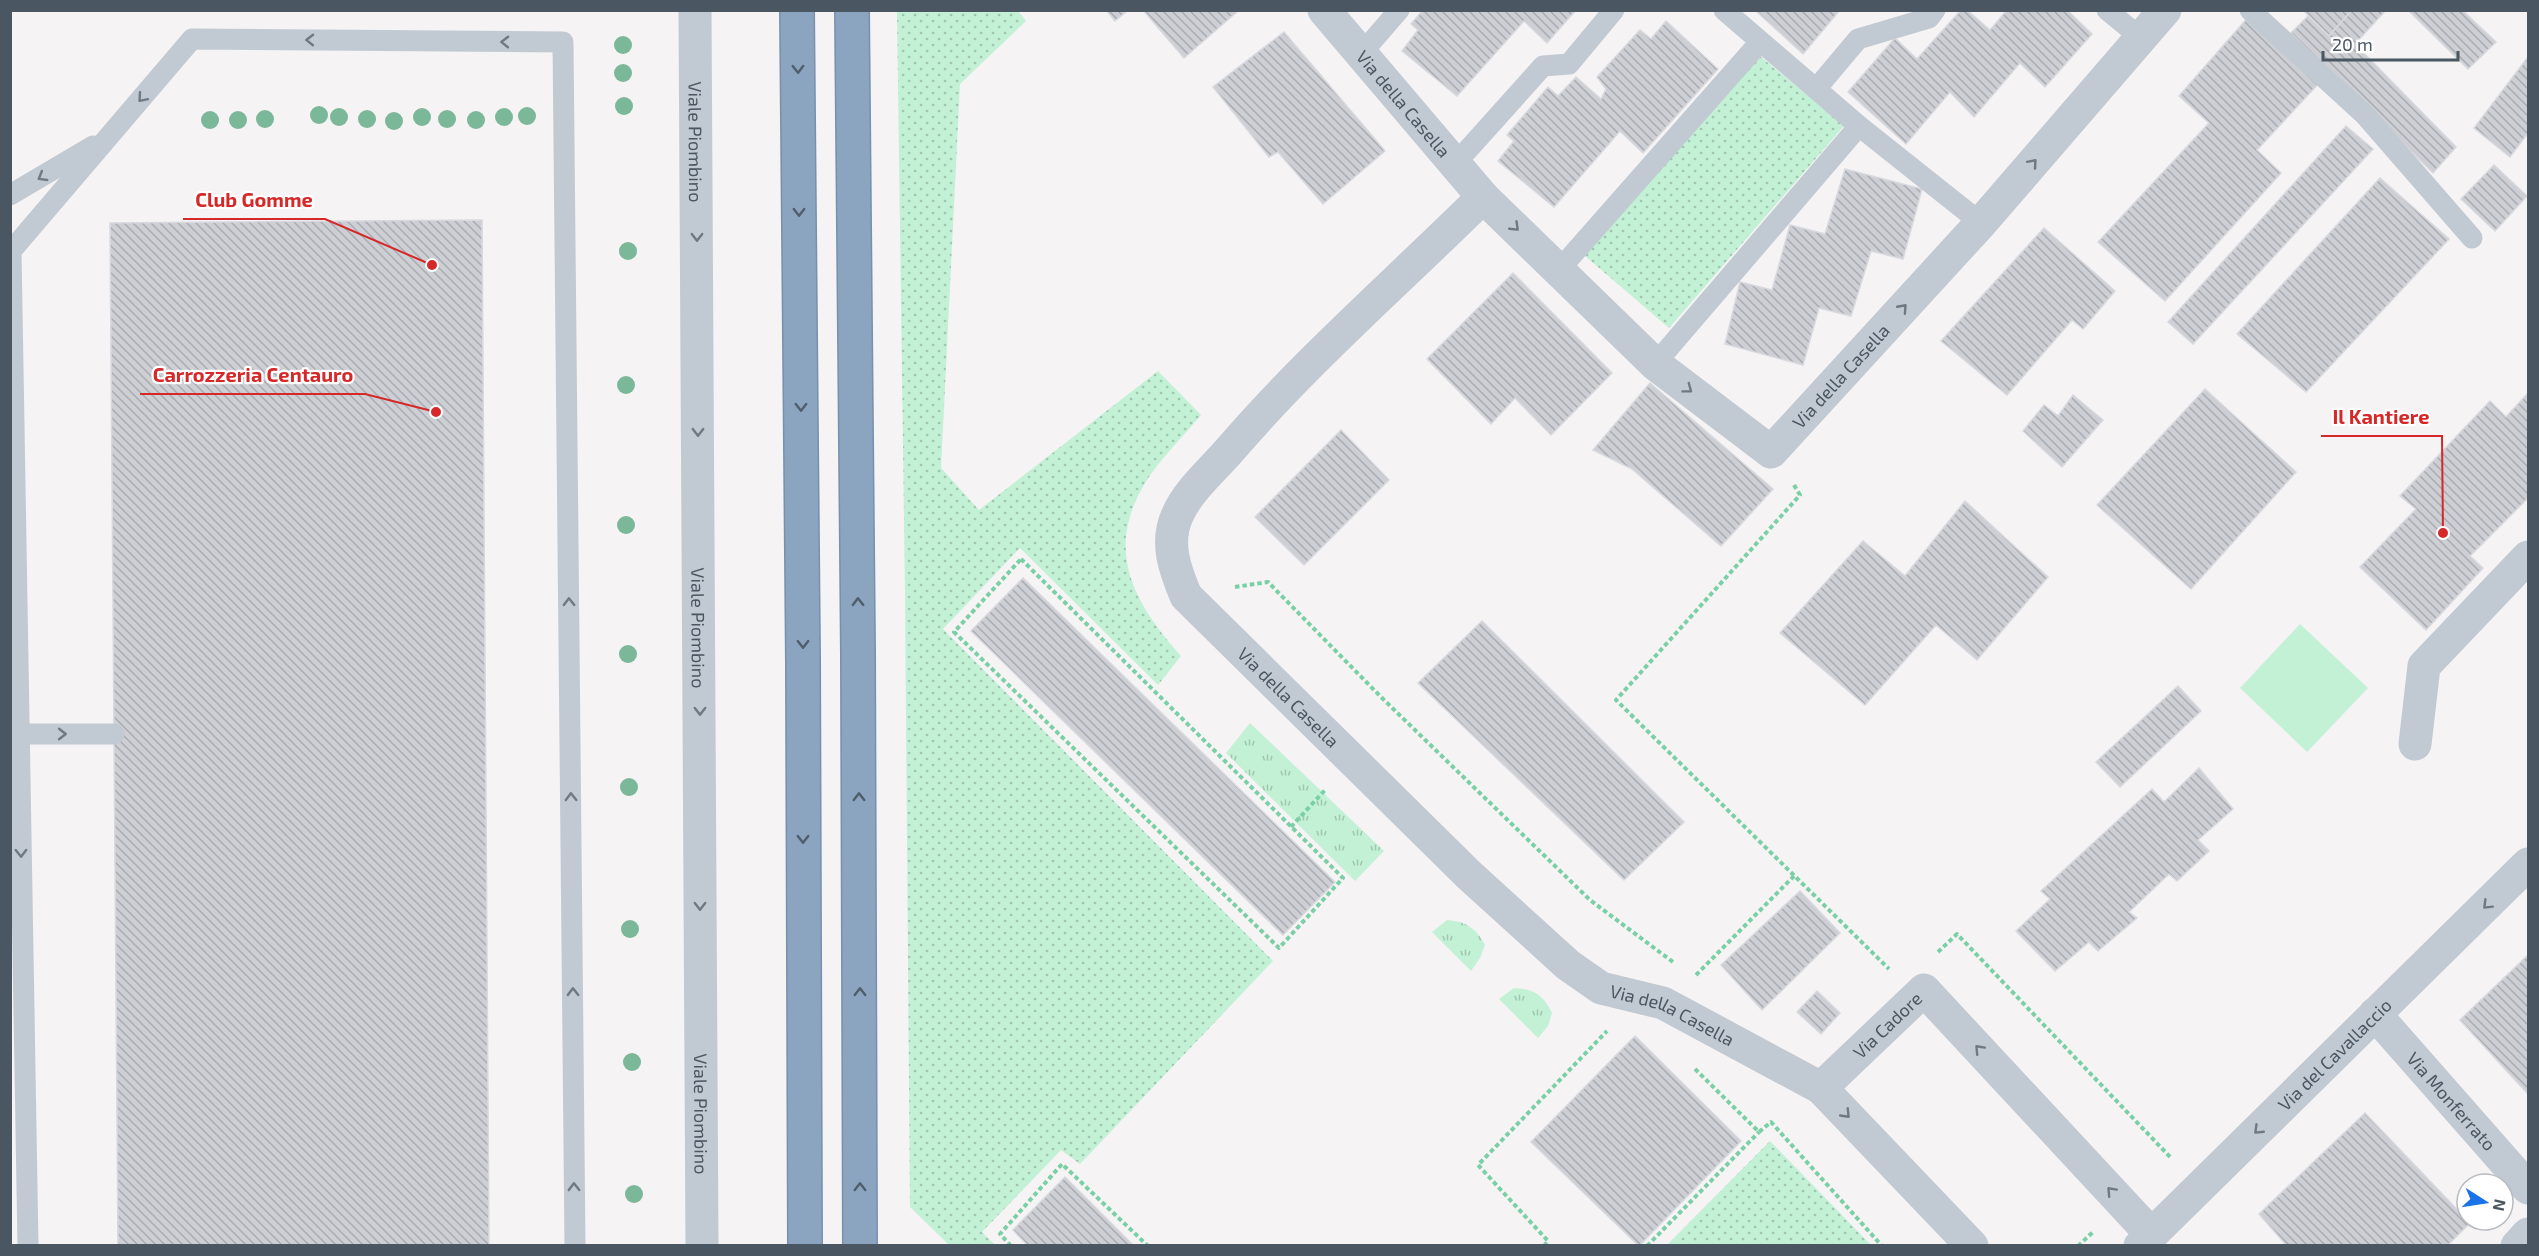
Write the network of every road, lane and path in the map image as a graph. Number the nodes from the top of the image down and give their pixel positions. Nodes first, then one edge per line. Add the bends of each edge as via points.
1 (695, 10) edge
2 (797, 10) edge
3 (852, 10) edge
4 (1324, 10) edge
5 (1399, 10) edge
6 (1614, 10) edge
7 (1724, 10) edge
8 (2107, 10) edge
9 (2165, 10) edge
10 (2250, 10) edge
11 (1928, 13) edge
12 (2141, 38) junction
13 (1760, 42) junction
14 (1361, 54) junction
15 (1816, 89) junction
16 (1858, 126) junction
17 (109, 136) junction
18 (1455, 164) junction
19 (10, 195) edge
20 (1483, 197) junction
21 (1981, 223) junction
22 (2472, 238) dead end
23 (1559, 270) junction
24 (1655, 364) junction
25 (1772, 452) junction
26 (2529, 557) edge
27 (1228, 588) dead end
28 (10, 734) edge
29 (114, 734) dead end
30 (2415, 744) dead end
31 (1328, 787) dead end
32 (1291, 827) junction
33 (2529, 864) edge
34 (1794, 876) junction
35 (1934, 956) dead end
36 (1675, 963) dead end
37 (1895, 976) dead end
38 (1703, 983) dead end
39 (2376, 1014) junction
40 (1616, 1022) dead end
41 (1691, 1065) dead end
42 (1821, 1088) junction
43 (1759, 1132) junction
44 (2173, 1160) dead end
45 (2529, 1188) edge
46 (2529, 1234) edge
47 (1548, 1240) junction
48 (2146, 1240) edge
49 (28, 1245) edge
50 (575, 1245) edge
51 (702, 1245) edge
52 (805, 1245) edge
53 (860, 1245) edge
54 (1011, 1245) edge
55 (1148, 1245) edge
56 (1544, 1245) edge
57 (1553, 1245) edge
58 (1647, 1245) edge
59 (1882, 1245) edge
60 (1972, 1245) edge
61 (2517, 1245) edge

1 -> 51 street, Viale Piombino
2 -> 52 highway
53 -> 3 highway
4 - 14 street, Via della Casella
5 - 14 lane
6 - 18 lane via 1569,63 1543,66
7 - 13 lane
8 - 12 lane
9 - 12 street, Via della Casella
10 - 22 lane via 2365,115
11 - 15 lane via 1858,39
21 -> 12 street, Via della Casella
13 - 15 lane
13 - 23 lane
14 - 18 street, Via della Casella
15 - 16 lane
16 - 21 lane
16 - 24 lane
17 -> 19 lane
17 -> 49 lane via 11,251
50 -> 17 lane via 563,42 192,39
18 - 20 street, Via della Casella
20 -> 23 street, Via della Casella
20 - 42 street, Via della Casella via 1257,418 1191,495 1177,516 1172,536 1176,572 1186,596 1469,875 1568,965 1601,988 1663,1003
25 -> 21 street, Via della Casella
23 - 24 street, Via della Casella
24 -> 25 street, Via della Casella
25 - 34 path via 1800,495 1616,700
26 - 30 street via 2424,666
27 - 36 path via 1268,582 1590,900
28 -> 29 lane, bridge
31 - 32 path
32 - 32 path via 1343,878 1279,948 954,632 1021,559
33 -> 39 street, Via del Cavallaccio
34 - 37 path
34 - 38 path via 1694,977
35 - 44 path via 1957,934
39 - 45 street, Via Monferrato
39 -> 48 street, Via del Cavallaccio
40 - 47 path via 1478,1165
41 - 43 path
48 -> 42 street, Via Cadore via 1924,990
42 -> 60 street
43 - 58 path
43 - 59 path via 1771,1122
46 - 61 street
47 - 56 path
47 - 57 path
54 - 55 path via 1000,1234 1062,1164

